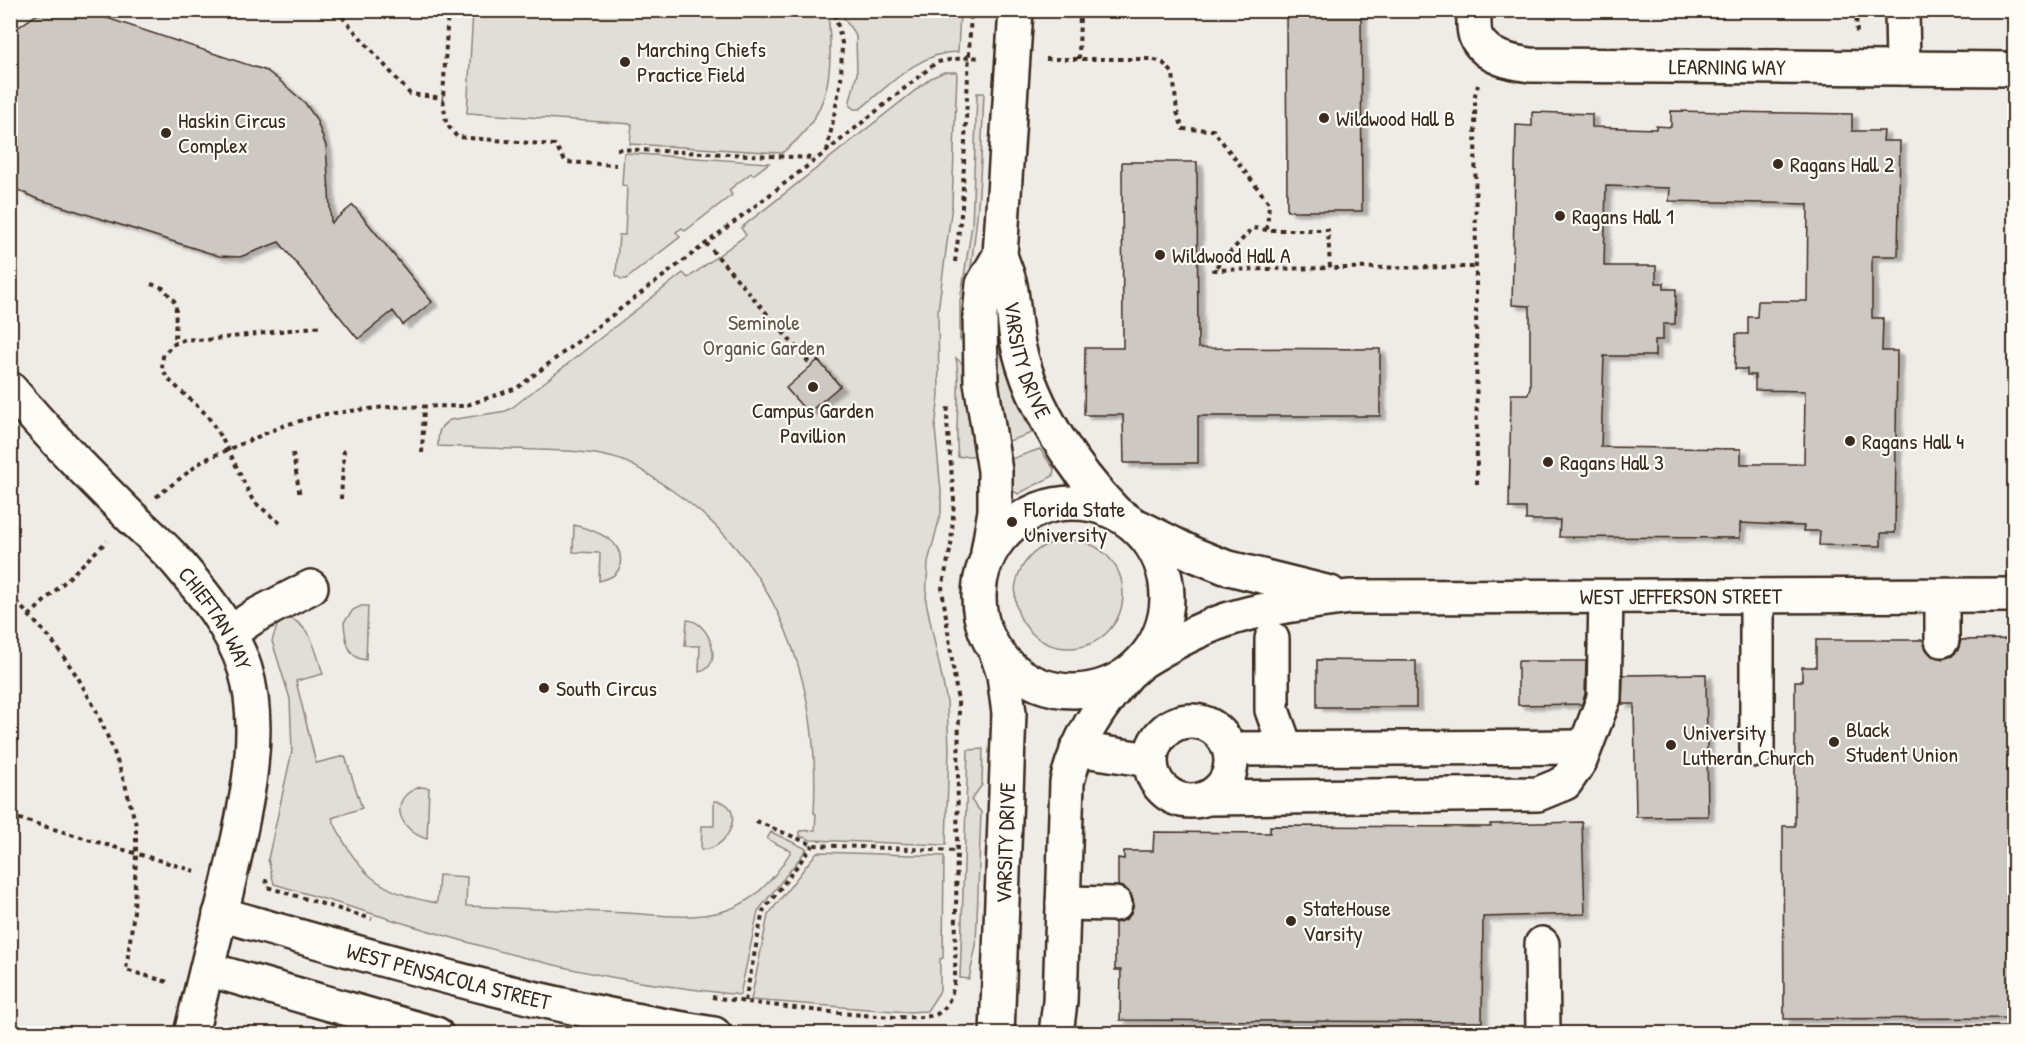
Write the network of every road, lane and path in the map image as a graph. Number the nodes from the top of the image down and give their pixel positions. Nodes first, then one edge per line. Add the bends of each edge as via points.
1 (336, 10) edge
2 (448, 10) edge
3 (834, 10) edge
4 (970, 10) edge
5 (1016, 10) edge
6 (1080, 10) edge
7 (1474, 10) edge
8 (1856, 10) edge
9 (1902, 10) edge
10 (1857, 42) dead end
11 (1490, 53) junction
12 (969, 57) junction
13 (1014, 59) junction
14 (1079, 59) junction
15 (1903, 68) junction
16 (2014, 69) edge
17 (443, 98) junction
18 (617, 149) dead end
19 (827, 151) junction
20 (816, 159) junction
21 (616, 165) dead end
22 (1267, 230) junction
23 (706, 243) junction
24 (1000, 255) junction
25 (954, 266) dead end
26 (1476, 267) junction
27 (1330, 268) junction
28 (151, 284) dead end
29 (323, 326) dead end
30 (175, 343) junction
31 (812, 366) dead end
32 (10, 389) edge
33 (948, 402) dead end
34 (424, 406) junction
35 (228, 449) junction
36 (344, 449) dead end
37 (293, 453) dead end
38 (422, 453) dead end
39 (1477, 484) dead end
40 (156, 497) dead end
41 (300, 497) dead end
42 (341, 498) dead end
43 (1123, 518) junction
44 (280, 523) dead end
45 (110, 538) dead end
46 (987, 556) junction
47 (311, 587) dead end
48 (10, 595) edge
49 (2014, 595) edge
50 (1757, 596) junction
51 (1942, 596) junction
52 (1349, 597) junction
53 (1606, 597) junction
54 (29, 616) junction
55 (230, 633) junction
56 (1272, 639) dead end
57 (1942, 640) dead end
58 (997, 654) junction
59 (1136, 667) junction
60 (1585, 747) junction
61 (1077, 749) junction
62 (1230, 749) junction
63 (1286, 749) junction
64 (1757, 750) dead end
65 (1150, 760) junction
66 (1208, 798) junction
67 (10, 816) edge
68 (756, 821) dead end
69 (813, 845) junction
70 (957, 851) junction
71 (136, 854) junction
72 (195, 871) dead end
73 (266, 876) dead end
74 (1063, 903) junction
75 (1115, 904) dead end
76 (220, 914) junction
77 (377, 920) dead end
78 (1542, 944) dead end
79 (207, 969) junction
80 (171, 983) dead end
81 (710, 996) dead end
82 (745, 1001) junction
83 (191, 1034) edge
84 (436, 1034) edge
85 (714, 1034) edge
86 (997, 1034) edge
87 (1056, 1034) edge
88 (1543, 1034) edge

1 - 17 path via 410,94
2 - 17 path
3 - 19 path via 842,43 841,80
4 - 12 path
5 - 13 street, VARSITY DRIVE
6 - 14 path
7 - 11 street via 1476,37
8 - 10 path
9 - 15 street
11 - 15 street, LEARNING WAY via 1508,62 1530,64
11 - 26 path via 1475,95
12 - 13 path
12 - 19 path via 937,62
12 - 25 path via 962,207
13 - 14 path
13 - 24 street, VARSITY DRIVE
14 - 22 path via 1152,59 1163,63 1173,73 1183,129 1213,130 1269,203
15 - 16 street, LEARNING WAY
17 - 21 path via 446,123 457,137 555,145 566,162
18 - 20 path
19 - 20 path
20 - 23 path
22 - 27 path via 1328,230
22 - 27 path via 1253,228 1213,270
23 - 31 path
23 - 34 path via 517,388 464,406
24 - 43 street, VARSITY DRIVE via 1010,285 1018,348 1039,404 1092,488
24 - 46 street, VARSITY DRIVE via 983,284 980,315 981,382 995,471 995,511
26 - 27 path
26 - 39 path
28 - 30 path via 163,288 176,303
29 - 30 path
30 - 35 path via 163,356 162,369 207,415
32 - 55 street, CHIEFTAN WAY via 176,561
33 - 70 path via 954,500 951,546 942,588 959,710
34 - 35 path via 326,414 285,425
34 - 38 path
35 - 40 path via 204,460
35 - 44 path via 253,501
36 - 42 path
37 - 41 path
43 - 46 street via 1082,503 1045,507 1005,531
43 - 52 street, WEST JEFFERSON STREET via 1225,567
43 - 59 street via 1156,551 1167,584 1161,630 1154,646
45 - 54 path
46 - 58 street via 978,600 983,628
47 - 55 street
48 - 54 path
49 - 51 street, WEST JEFFERSON STREET
50 - 51 street, WEST JEFFERSON STREET
50 - 53 street, WEST JEFFERSON STREET
50 - 64 street
51 - 57 street
52 - 53 street, WEST JEFFERSON STREET
52 - 59 street, WEST JEFFERSON STREET via 1225,620 1181,639
53 - 60 street via 1604,698
54 - 71 path via 51,639 96,710 125,784 136,825
55 - 76 street, CHIEFTAN WAY via 245,670 252,754 246,804
56 - 63 street via 1272,710
58 - 59 street via 1035,684 1068,691 1114,682
58 - 86 street, VARSITY DRIVE via 1009,713
59 - 61 street via 1096,716
60 - 63 street
60 - 66 street via 1565,783 1538,794
61 - 65 street
61 - 74 street via 1067,782
62 - 63 street
62 - 65 street via 1211,726 1184,721 1160,735
62 - 66 street via 1232,760 1225,784
65 - 66 street via 1152,773 1167,794 1191,802
67 - 71 path
68 - 69 path
69 - 70 path
69 - 82 path via 763,911
70 - 82 path via 955,978 953,993 936,1015 902,1017
71 - 72 path
71 - 80 path via 126,970
73 - 77 path via 267,887
74 - 75 street
74 - 87 street
76 - 79 street, CHIEFTAN WAY
76 - 85 street, WEST PENSACOLA STREET via 527,998
78 - 88 street
79 - 83 street, CHIEFTAN WAY
79 - 84 street
81 - 82 path

